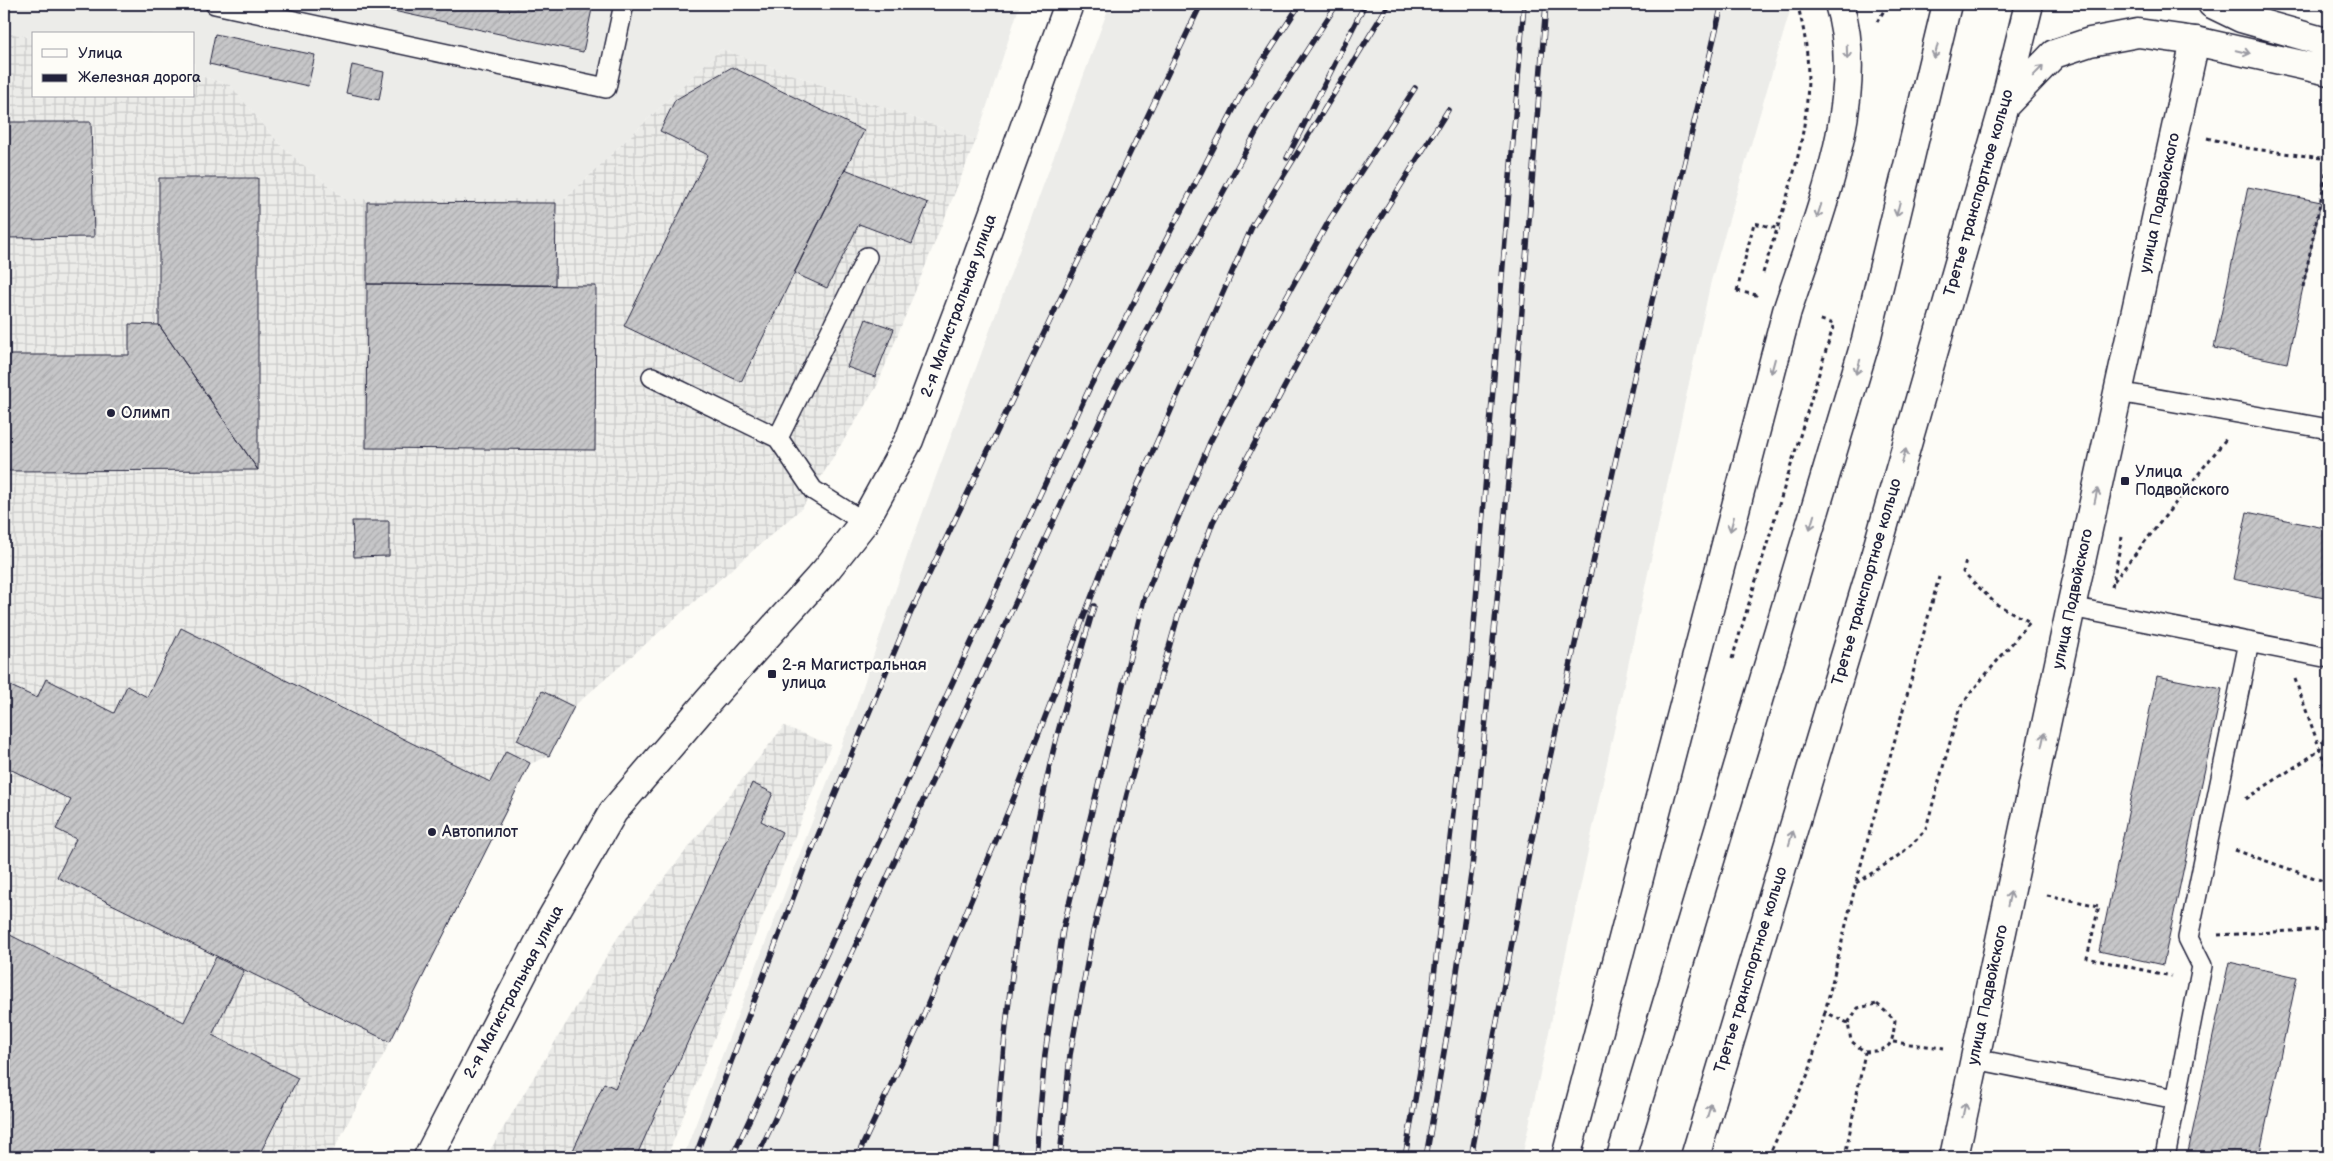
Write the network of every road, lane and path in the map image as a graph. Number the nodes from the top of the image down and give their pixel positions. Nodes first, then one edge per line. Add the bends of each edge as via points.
1 (215, 4) edge
2 (624, 4) edge
3 (1069, 4) edge
4 (1797, 4) edge
5 (1839, 4) edge
6 (1947, 4) edge
7 (2030, 4) edge
8 (2212, 4) edge
9 (2196, 41) junction
10 (2329, 43) edge
11 (2329, 71) edge
12 (2004, 106) junction
13 (2201, 137) dead end
14 (2329, 159) edge
15 (1786, 230) dead end
16 (867, 257) dead end
17 (1762, 277) dead end
18 (1759, 286) dead end
19 (2303, 287) dead end
20 (652, 377) dead end
21 (2118, 392) junction
22 (2246, 414) junction
23 (2329, 428) edge
24 (778, 438) junction
25 (864, 522) junction
26 (2123, 533) dead end
27 (1966, 561) dead end
28 (1939, 577) dead end
29 (2113, 582) junction
30 (2071, 607) junction
31 (2107, 614) junction
32 (2249, 642) junction
33 (2285, 649) junction
34 (2329, 658) edge
35 (2329, 726) edge
36 (2319, 751) junction
37 (2329, 775) edge
38 (2212, 821) junction
39 (2208, 841) junction
40 (1856, 883) junction
41 (2329, 883) edge
42 (2047, 896) dead end
43 (2329, 929) edge
44 (2188, 938) junction
45 (2199, 982) junction
46 (1825, 1012) junction
47 (1848, 1023) junction
48 (1893, 1042) junction
49 (1945, 1048) dead end
50 (1865, 1052) junction
51 (1975, 1059) junction
52 (2176, 1099) junction
53 (428, 1157) edge
54 (1566, 1157) edge
55 (1621, 1157) edge
56 (1695, 1157) edge
57 (1768, 1157) edge
58 (1845, 1157) edge
59 (1954, 1157) edge
60 (2165, 1157) edge

1 - 2 lane via 606,88
3 - 25 main road, 2-я Магистральная улица via 909,440
4 - 17 path, bridge via 1808,44 1809,97 1792,177
5 -> 54 main road, bridge via 1846,39 1847,67 1842,129 1828,185 1785,321
6 -> 55 main road via 1866,340
7 - 12 main road, Третье транспортное кольцо
8 - 10 main road via 2241,18
9 -> 11 main road
12 -> 9 main road via 2054,54 2090,42 2138,33
9 - 21 main road, улица Подвойского
56 -> 12 main road, Третье транспортное кольцо via 1871,570
13 - 14 path via 2247,148
14 - 19 path
15 - 18 path, bridge via 1754,223 1738,291 1756,295
16 - 24 lane
20 - 24 lane
21 - 22 lane
30 -> 21 main road, улица Подвойского
22 - 23 lane
22 - 29 path
24 - 25 lane via 813,490
25 - 53 main road, 2-я Магистральная улица via 826,570 613,812 550,921
26 - 29 path
27 - 40 path via 1963,572 1996,604 2030,622 1959,710 1926,828 1903,852
28 - 40 path
29 - 31 path
30 - 31 lane
51 -> 30 main road, улица Подвойского
31 - 32 lane
32 - 33 lane
32 - 38 lane
33 - 34 lane
33 - 36 path
35 - 36 path
36 - 37 path
36 - 38 path
38 - 39 lane
39 - 41 path
39 - 44 lane
40 - 46 path
42 - 45 path via 2099,906 2087,958
43 - 44 path
44 - 45 lane via 2202,966
45 - 52 lane
46 - 47 path
46 - 57 path via 1809,1072
47 - 48 path via 1858,1008 1877,1004 1895,1020
47 - 50 path via 1851,1040
48 - 49 path
48 - 50 path via 1884,1051
50 - 58 path
51 - 52 lane
59 -> 51 main road, улица Подвойского
52 - 60 lane

